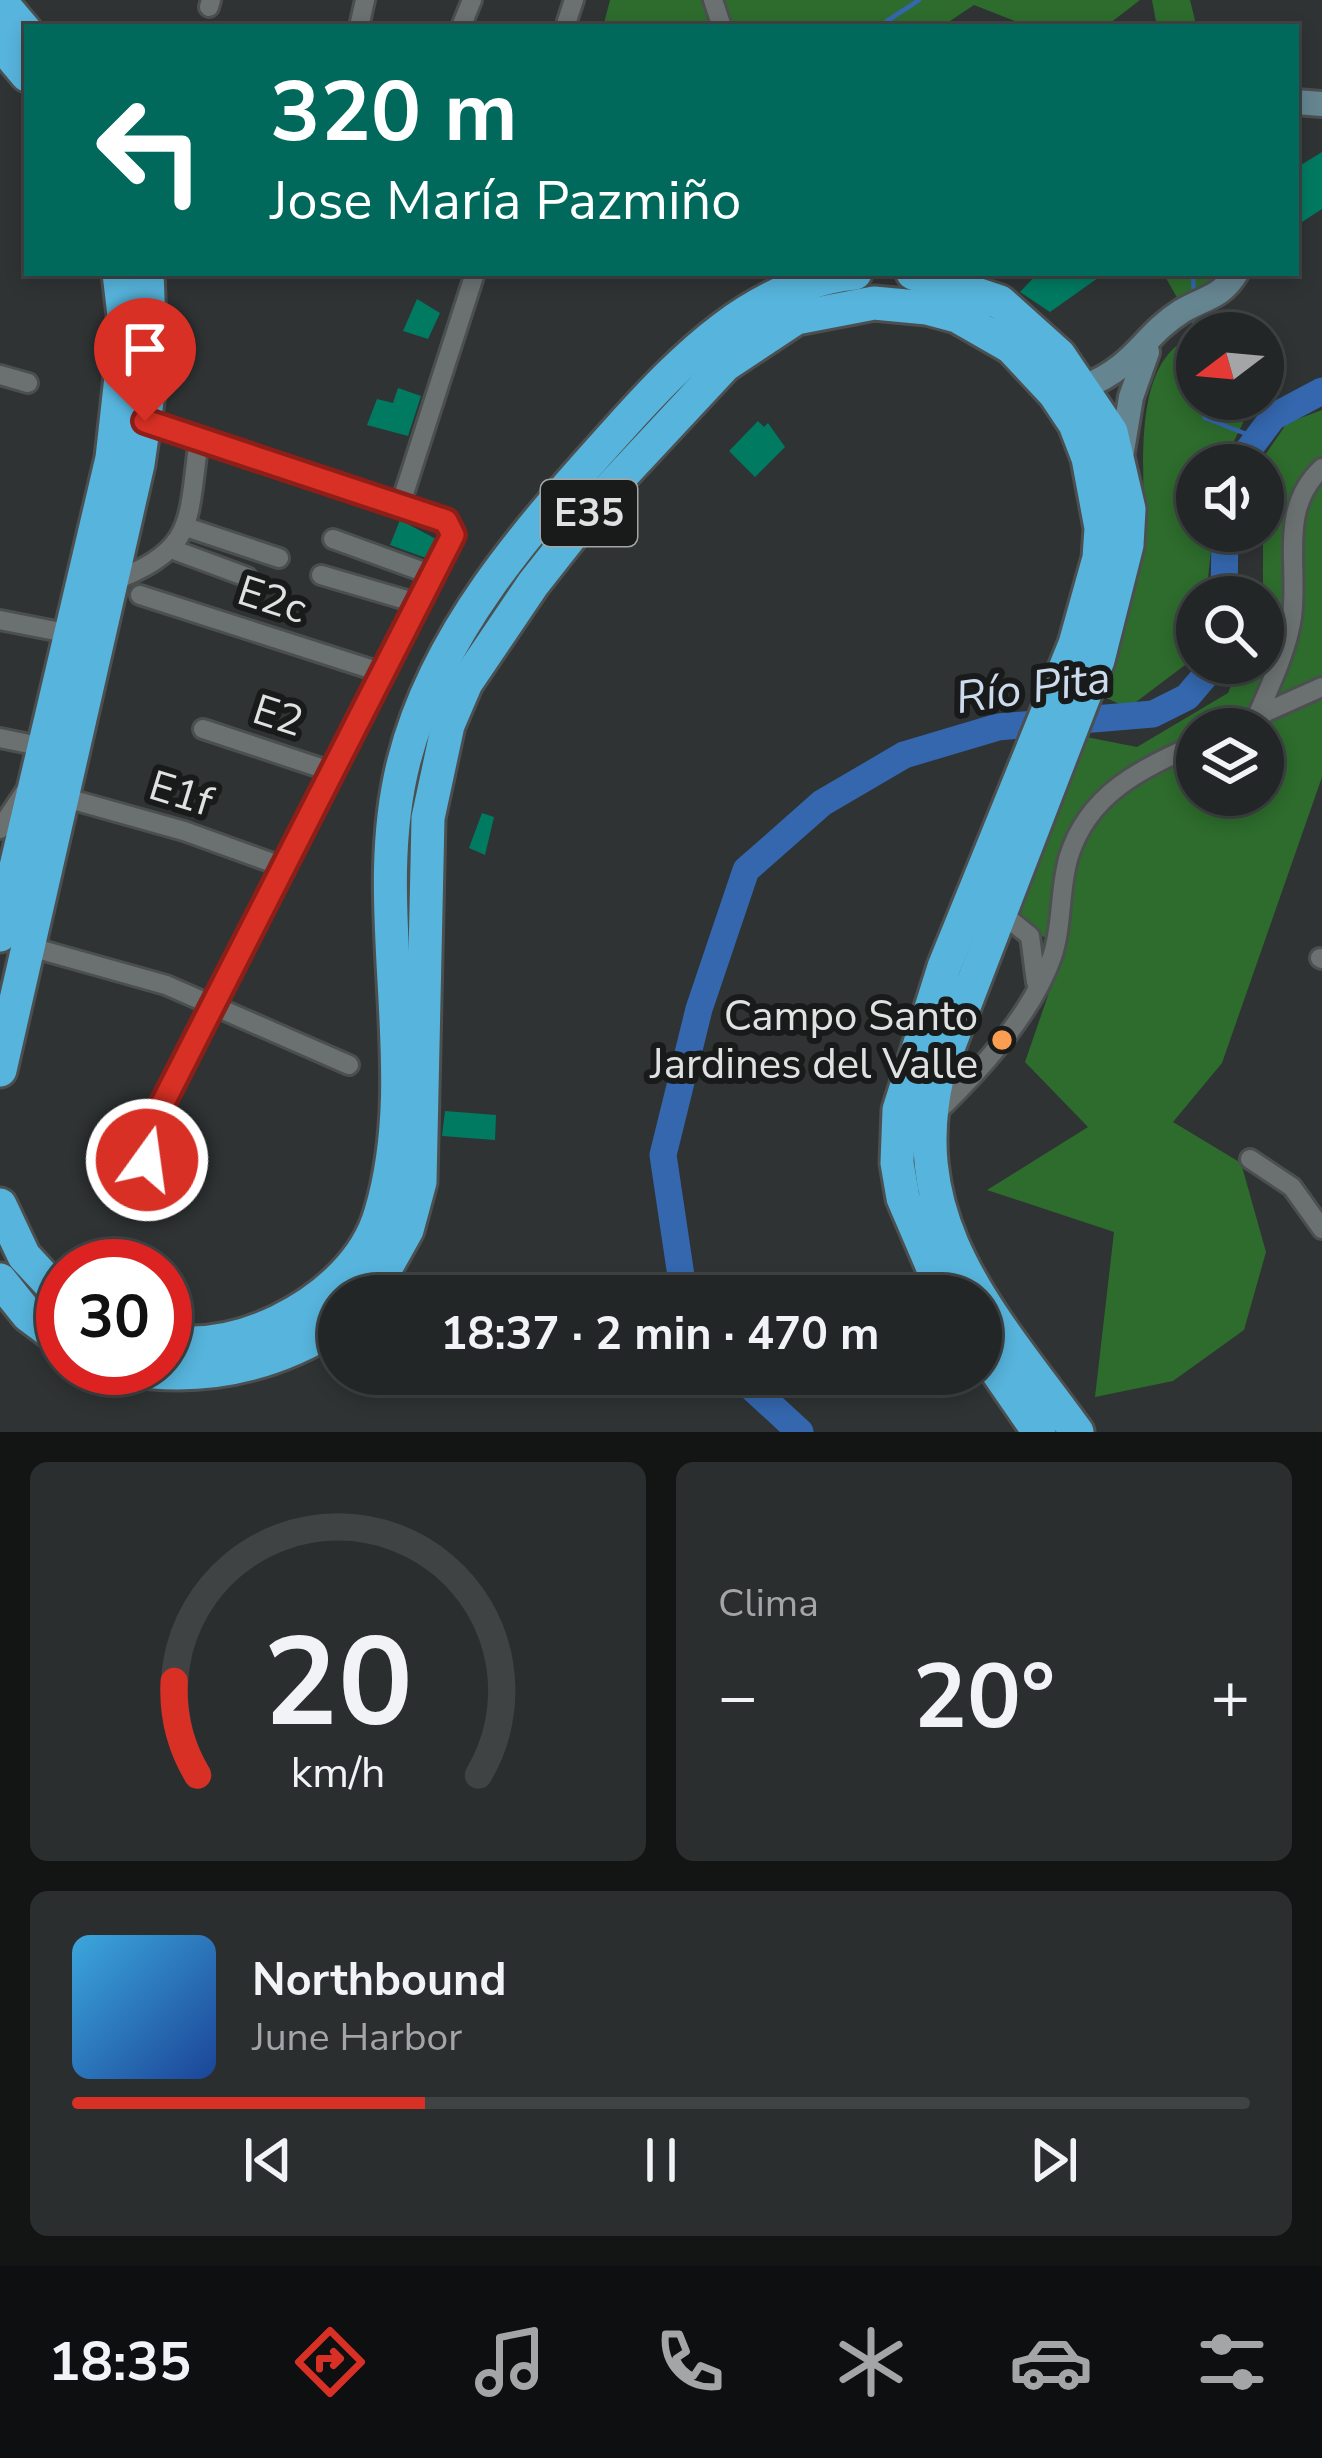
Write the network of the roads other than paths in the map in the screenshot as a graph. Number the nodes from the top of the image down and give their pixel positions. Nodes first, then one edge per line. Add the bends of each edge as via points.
1 (574, 0) edge
2 (0, 1) edge
3 (567, 21) dead end
4 (24, 29) edge
5 (0, 44) edge
6 (24, 72) edge
7 (119, 276) edge
8 (147, 276) edge
9 (474, 276) edge
10 (841, 276) edge
11 (922, 276) edge
12 (1233, 276) edge
13 (1150, 344) junction
14 (0, 375) edge
15 (28, 383) dead end
16 (1084, 387) junction
17 (145, 421) junction
18 (199, 440) junction
19 (1121, 460) junction
20 (1322, 468) edge
21 (400, 506) junction
22 (186, 527) junction
23 (333, 539) dead end
24 (173, 550) junction
25 (279, 558) dead end
26 (321, 575) dead end
27 (435, 575) junction
28 (247, 577) dead end
29 (124, 589) junction
30 (419, 604) junction
31 (0, 620) edge
32 (71, 634) junction
33 (1087, 652) junction
34 (382, 673) junction
35 (1322, 687) edge
36 (1260, 708) edge
37 (1272, 708) edge
38 (203, 729) dead end
39 (0, 738) edge
40 (1176, 755) edge
41 (1047, 757) junction
42 (330, 771) junction
43 (47, 772) junction
44 (0, 829) edge
45 (281, 866) junction
46 (1000, 912) junction
47 (1058, 931) junction
48 (1030, 936) junction
49 (13, 941) edge
50 (1036, 987) junction
51 (209, 1004) junction
52 (349, 1065) dead end
53 (0, 1070) edge
54 (928, 1120) junction
55 (1250, 1159) dead end
56 (147, 1160) dead end
57 (0, 1204) edge
58 (1322, 1229) edge
59 (36, 1269) edge
60 (382, 1275) edge
61 (936, 1275) edge
62 (0, 1280) edge
63 (36, 1321) edge
64 (318, 1336) edge
65 (192, 1341) edge
66 (192, 1373) edge
67 (1002, 1378) edge
68 (1040, 1432) edge
69 (1077, 1432) edge

1 - 3 street
2 - 4 highway
5 - 6 highway
7 - 32 highway via 121,408
8 - 17 highway via 152,373
9 - 21 street
10 - 65 highway, E35 via 794,286 745,310 696,350 561,495 453,640 404,760 392,826 393,1153 381,1216 355,1262 315,1303 225,1340
11 - 16 highway, E35 via 1000,302
12 - 13 street
13 - 16 street
13 - 19 street
14 - 15 street
16 - 19 highway, E35
17 - 18 street
17 - 29 highway
18 - 21 street
18 - 22 street
19 - 33 highway, E35 via 1127,545
20 - 36 street via 1304,485 1295,512 1292,619
21 - 27 street via 446,521 453,542
22 - 24 street
22 - 25 street
23 - 27 street
24 - 28 street
24 - 29 street
26 - 30 street
27 - 30 street
29 - 34 street, E2c
29 - 43 highway
30 - 34 street
31 - 32 street
32 - 43 highway
33 - 41 highway, E35
33 - 60 highway, E35 via 1099,494 1075,424 1011,346 927,308 856,305 796,318 690,397 532,584 466,683 448,725 424,868 420,1182 407,1230
34 - 42 street
35 - 37 street
38 - 42 street, E2
39 - 43 street, E1f
40 - 47 street via 1110,790 1086,820 1069,857
41 - 46 highway, E35
41 - 61 highway, E35 via 944,967 899,1110 903,1198
42 - 45 street
43 - 44 street
43 - 45 street, E1f
43 - 49 highway
45 - 51 street
46 - 48 street
46 - 54 highway, E35
47 - 48 street
47 - 50 street
48 - 50 street
49 - 51 street
49 - 53 highway
50 - 54 street via 970,1080
51 - 52 street
51 - 56 street via 145,1138
54 - 69 highway, E35 via 929,1181 958,1261
55 - 58 street via 1292,1187
57 - 59 highway
62 - 63 highway
64 - 66 highway via 250,1366
67 - 68 highway

